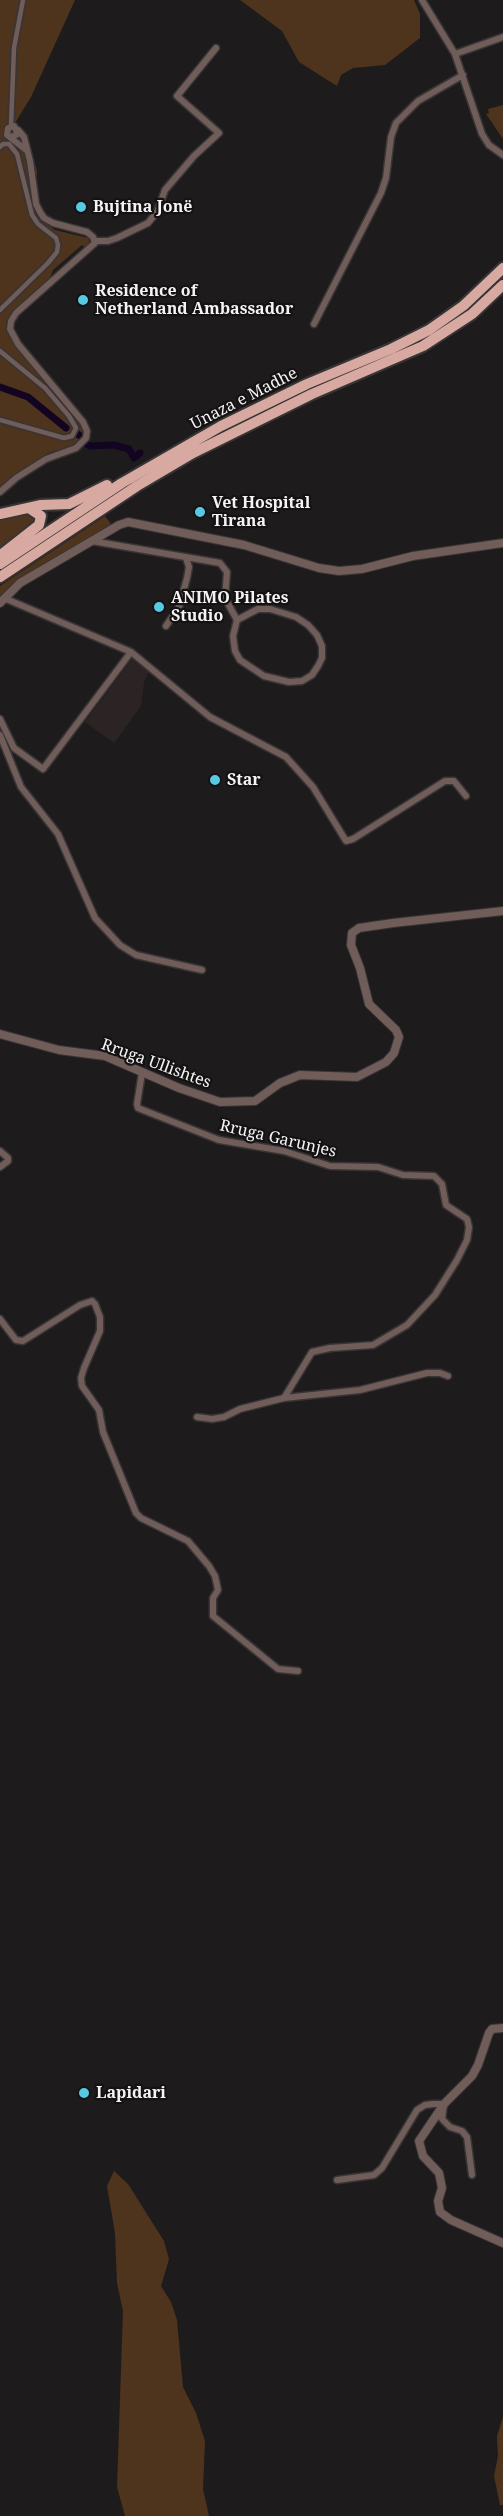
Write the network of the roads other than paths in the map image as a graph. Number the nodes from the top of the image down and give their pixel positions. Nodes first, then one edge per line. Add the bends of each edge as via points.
1 (23, 0) edge
2 (422, 0) edge
3 (503, 38) edge
4 (216, 48) dead end
5 (455, 54) junction
6 (463, 75) junction
7 (14, 128) junction
8 (0, 147) edge
9 (26, 150) junction
10 (503, 155) edge
11 (95, 241) junction
12 (503, 268) edge
13 (503, 285) edge
14 (0, 310) edge
15 (314, 324) dead end
16 (0, 351) edge
17 (0, 420) edge
18 (122, 483) junction
19 (0, 492) edge
20 (28, 508) junction
21 (0, 514) edge
22 (92, 541) junction
23 (503, 543) edge
24 (0, 555) edge
25 (186, 558) junction
26 (0, 564) edge
27 (0, 577) edge
28 (2, 600) edge
29 (237, 621) junction
30 (166, 626) dead end
31 (130, 652) junction
32 (0, 719) edge
33 (0, 735) edge
34 (466, 796) dead end
35 (503, 911) edge
36 (202, 970) dead end
37 (0, 1034) edge
38 (142, 1073) junction
39 (0, 1150) edge
40 (0, 1167) edge
41 (0, 1319) edge
42 (448, 1376) dead end
43 (284, 1398) junction
44 (197, 1416) dead end
45 (298, 1671) dead end
46 (503, 2028) edge
47 (444, 2104) junction
48 (472, 2175) dead end
49 (337, 2180) dead end
50 (503, 2243) edge

1 - 7 street via 14,48
2 - 5 street
3 - 5 street
4 - 11 street via 177,96 219,133 165,190 148,223 117,238
5 - 6 street
6 - 10 street via 478,128 489,145
6 - 15 street via 417,101 396,123 381,193
7 - 9 street via 24,137
7 - 9 street via 17,136 11,137
8 - 14 street via 9,144 18,154 32,215 56,238 58,245 48,263
9 - 11 street via 36,204 44,218 87,232
11 - 19 street via 94,246 16,313 10,329 86,427 86,438 76,448 36,465
12 - 18 highway, Unaza e Madhe via 463,306 429,330 254,408
13 - 27 highway, Unaza e Madhe via 472,314 423,346 312,394 193,453
16 - 17 street via 45,388 76,428 72,436 64,438
18 - 20 highway via 105,486 69,504
18 - 26 highway, Unaza e Madhe
20 - 21 highway
20 - 24 highway via 41,516 39,525
22 - 23 street via 119,525 133,522 244,544 339,572
22 - 25 street
22 - 28 street via 20,584
25 - 29 street via 223,566 228,575 225,598
25 - 30 street via 189,567 185,587
28 - 31 street
29 - 29 street via 235,651 253,670 276,680 302,681 312,675 322,658 317,635 296,617 258,609
31 - 32 street via 43,769 14,748
31 - 34 street via 200,711 290,760 313,787 346,841 449,777
33 - 36 street via 21,788 58,834 95,918 120,945 136,955
35 - 38 street, Rruga Ullishtes via 358,928 352,933 351,945 369,1004 399,1037 386,1062 366,1073 357,1077 300,1075 280,1083 255,1101 220,1102
37 - 38 street, Rruga Ullishtes via 59,1050 105,1056
38 - 43 street, Rruga Garunjes via 138,1108 239,1145 273,1149 343,1168 378,1167 434,1176 442,1184 446,1205 467,1220 467,1240 457,1260 408,1325 373,1345 312,1352
39 - 40 street via 8,1161
41 - 45 street via 16,1340 23,1341 80,1305 92,1301 95,1304 100,1330 84,1368 82,1386 99,1410 103,1432 136,1513 188,1541 209,1566 218,1590 213,1598 213,1616 278,1669
42 - 43 street via 427,1373 360,1390
43 - 44 street via 224,1417
46 - 47 street via 492,2029 472,2076
47 - 48 street via 442,2119 466,2137
47 - 49 street via 425,2105 417,2110 374,2175
47 - 50 street via 418,2141 423,2156 439,2173 440,2212

